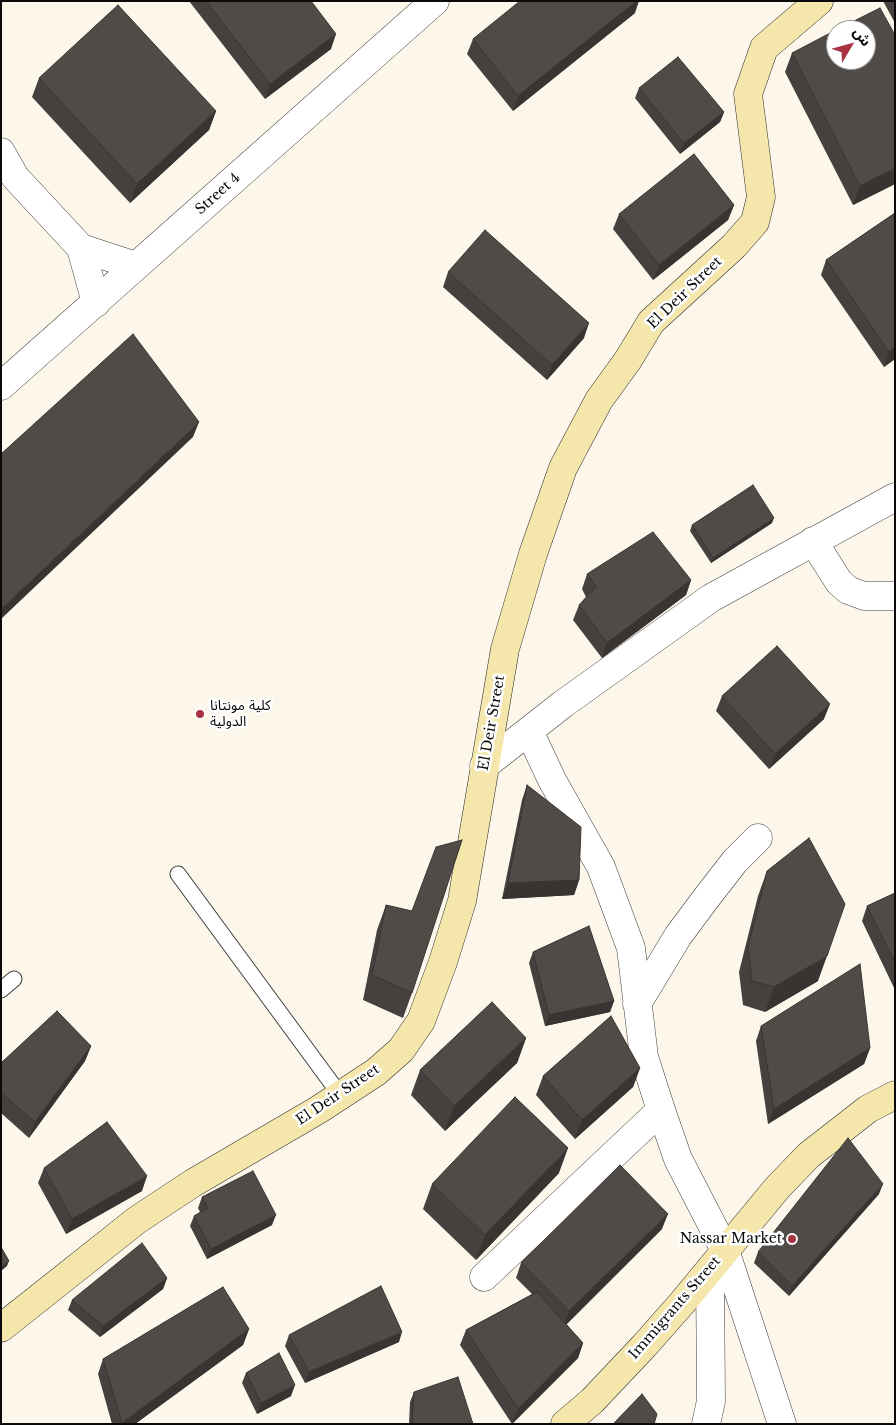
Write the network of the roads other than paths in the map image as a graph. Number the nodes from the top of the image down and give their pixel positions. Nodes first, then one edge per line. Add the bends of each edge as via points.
1 (435, 1) edge
2 (819, 1) edge
3 (1, 152) edge
4 (81, 248) junction
5 (136, 266) junction
6 (96, 303) junction
7 (1, 386) edge
8 (895, 497) edge
9 (813, 541) junction
10 (895, 596) edge
11 (529, 731) junction
12 (484, 766) junction
13 (758, 838) dead end
14 (178, 874) dead end
15 (14, 979) dead end
16 (1, 990) edge
17 (637, 1004) junction
18 (895, 1095) edge
19 (341, 1096) junction
20 (661, 1110) junction
21 (718, 1259) junction
22 (484, 1277) dead end
23 (1, 1328) edge
24 (566, 1424) edge
25 (706, 1424) edge
26 (782, 1424) edge

1 - 5 street, Street 4
2 - 12 street, El Deir Street via 764,48 748,94 761,197 755,222 734,246 651,322 599,400 563,468 533,554 506,649
3 - 4 street via 15,177
4 - 5 street
4 - 6 street
5 - 6 street, Street 4
6 - 7 street, Street 4
8 - 9 street
9 - 10 street via 839,582 848,590 864,596
9 - 11 street via 711,598
11 - 12 street
11 - 17 street via 552,780 601,867 630,948
12 - 19 street, El Deir Street via 462,901 421,1021 400,1050 376,1072
13 - 17 street via 735,860 678,936
14 - 19 lane
15 - 16 lane
17 - 20 street via 644,1057
18 - 21 street, Immigrants Street via 868,1109 809,1155 778,1186
19 - 23 street, El Deir Street via 193,1183 137,1220
20 - 21 street
20 - 22 street
21 - 24 street, Immigrants Street via 592,1401
21 - 25 street via 711,1401
21 - 26 street

